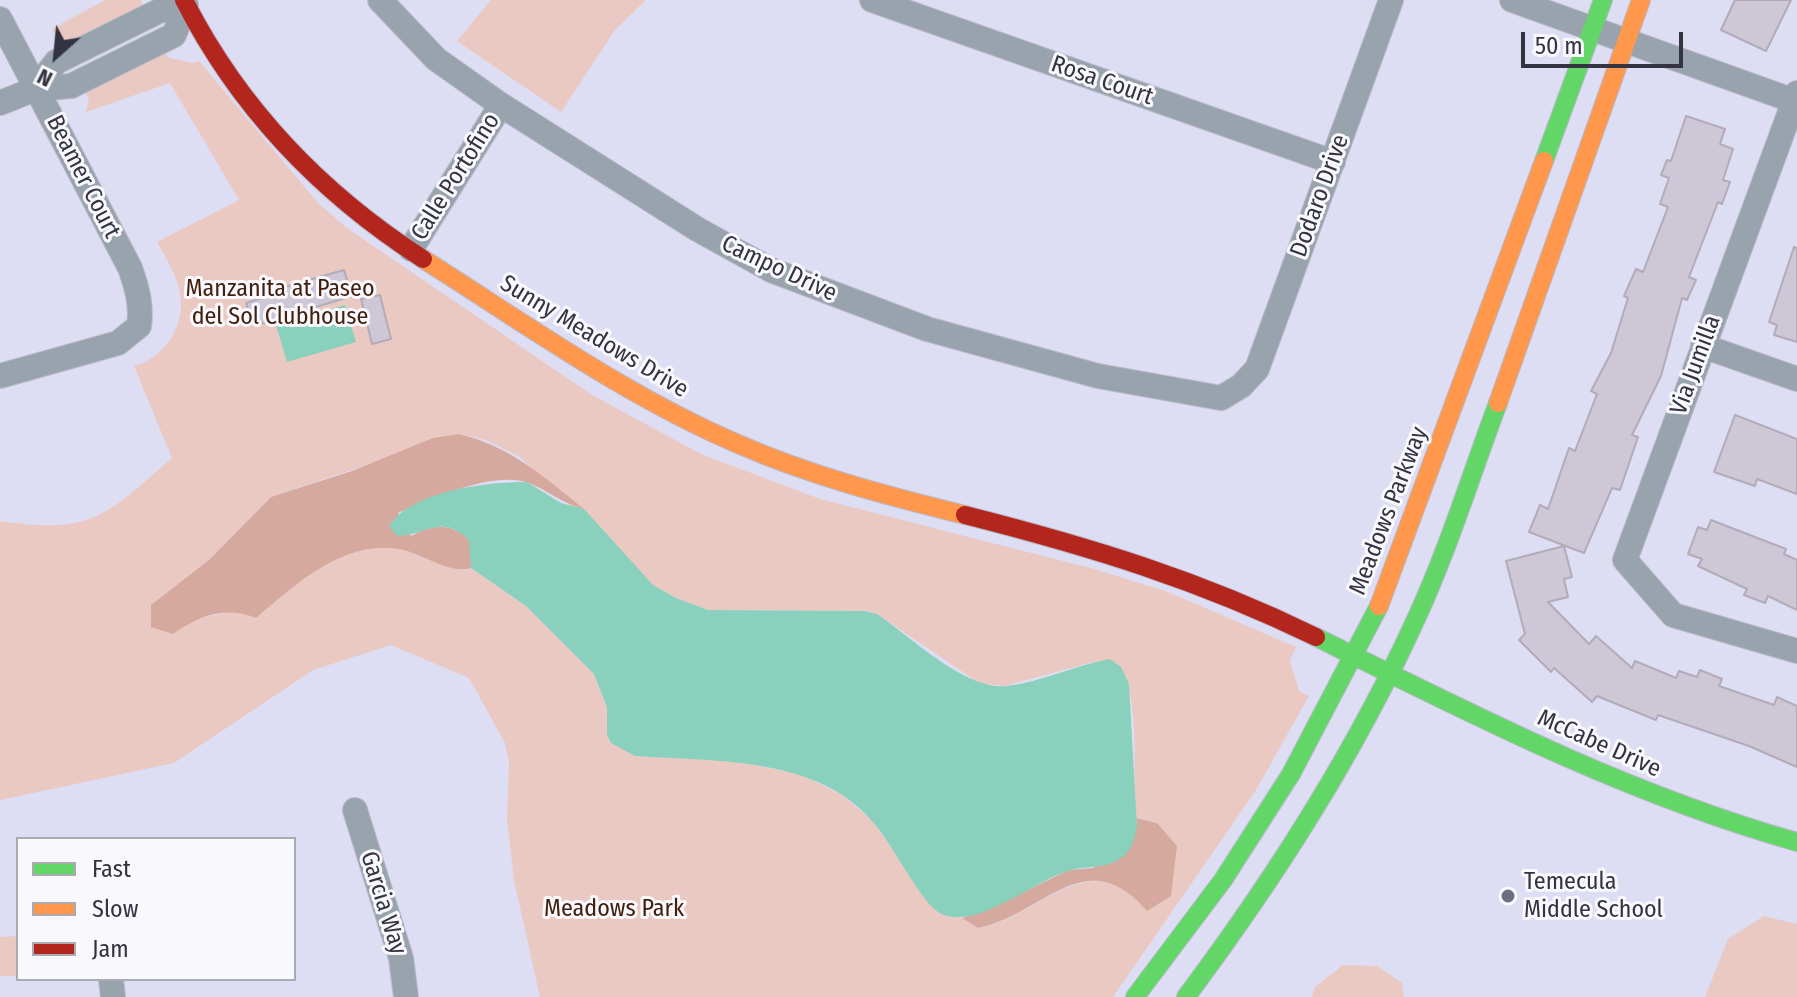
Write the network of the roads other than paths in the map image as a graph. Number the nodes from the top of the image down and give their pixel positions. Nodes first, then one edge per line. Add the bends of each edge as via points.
1 (380, 0) edge
2 (872, 0) edge
3 (1391, 0) edge
4 (1512, 0) edge
5 (1603, 0) edge
6 (1641, 0) edge
7 (185, 3) edge
8 (0, 19) edge
9 (1593, 27) junction
10 (1627, 38) junction
11 (35, 89) junction
12 (1796, 99) edge
13 (0, 103) edge
14 (501, 105) junction
15 (1333, 162) junction
16 (411, 249) junction
17 (1703, 346) junction
18 (0, 376) edge
19 (1797, 379) edge
20 (1241, 386) joint
21 (1797, 651) edge
22 (1353, 657) junction
23 (1389, 673) junction
24 (355, 810) dead end
25 (1797, 842) edge
26 (406, 997) edge
27 (1135, 997) edge
28 (1186, 997) edge

1 - 14 street, Campo Drive via 436,59
2 - 15 street, Rosa Court
3 - 15 street, Dodaro Drive
4 - 9 street
5 - 9 main road, Meadows Parkway
6 - 10 main road
7 - 11 street via 174,35 71,86
7 - 16 main road, Sunny Meadows Drive via 280,139 340,200
8 - 11 street, Beamer Court
9 - 10 street
9 - 22 main road, Meadows Parkway via 1406,538
10 - 12 street
10 - 23 main road via 1453,526
11 - 13 street
11 - 18 street, Beamer Court via 130,268 141,313 139,326 128,338
12 - 17 street, Via Jumilla
14 - 16 street, Calle Portofino
14 - 20 street, Campo Drive via 709,236 771,270 847,301 1098,376 1221,398
15 - 20 street, Dodaro Drive via 1257,369
16 - 22 main road, Sunny Meadows Drive via 628,391 711,432 831,480 1131,559 1222,593
17 - 19 street
17 - 21 street, Via Jumilla via 1625,560 1673,615
22 - 23 main road, Sunny Meadows Drive
22 - 27 main road, Meadows Parkway via 1283,788 1223,880
23 - 25 main road, McCabe Drive via 1597,771 1689,809
23 - 28 main road via 1326,795
24 - 26 street, Garcia Way via 401,958

